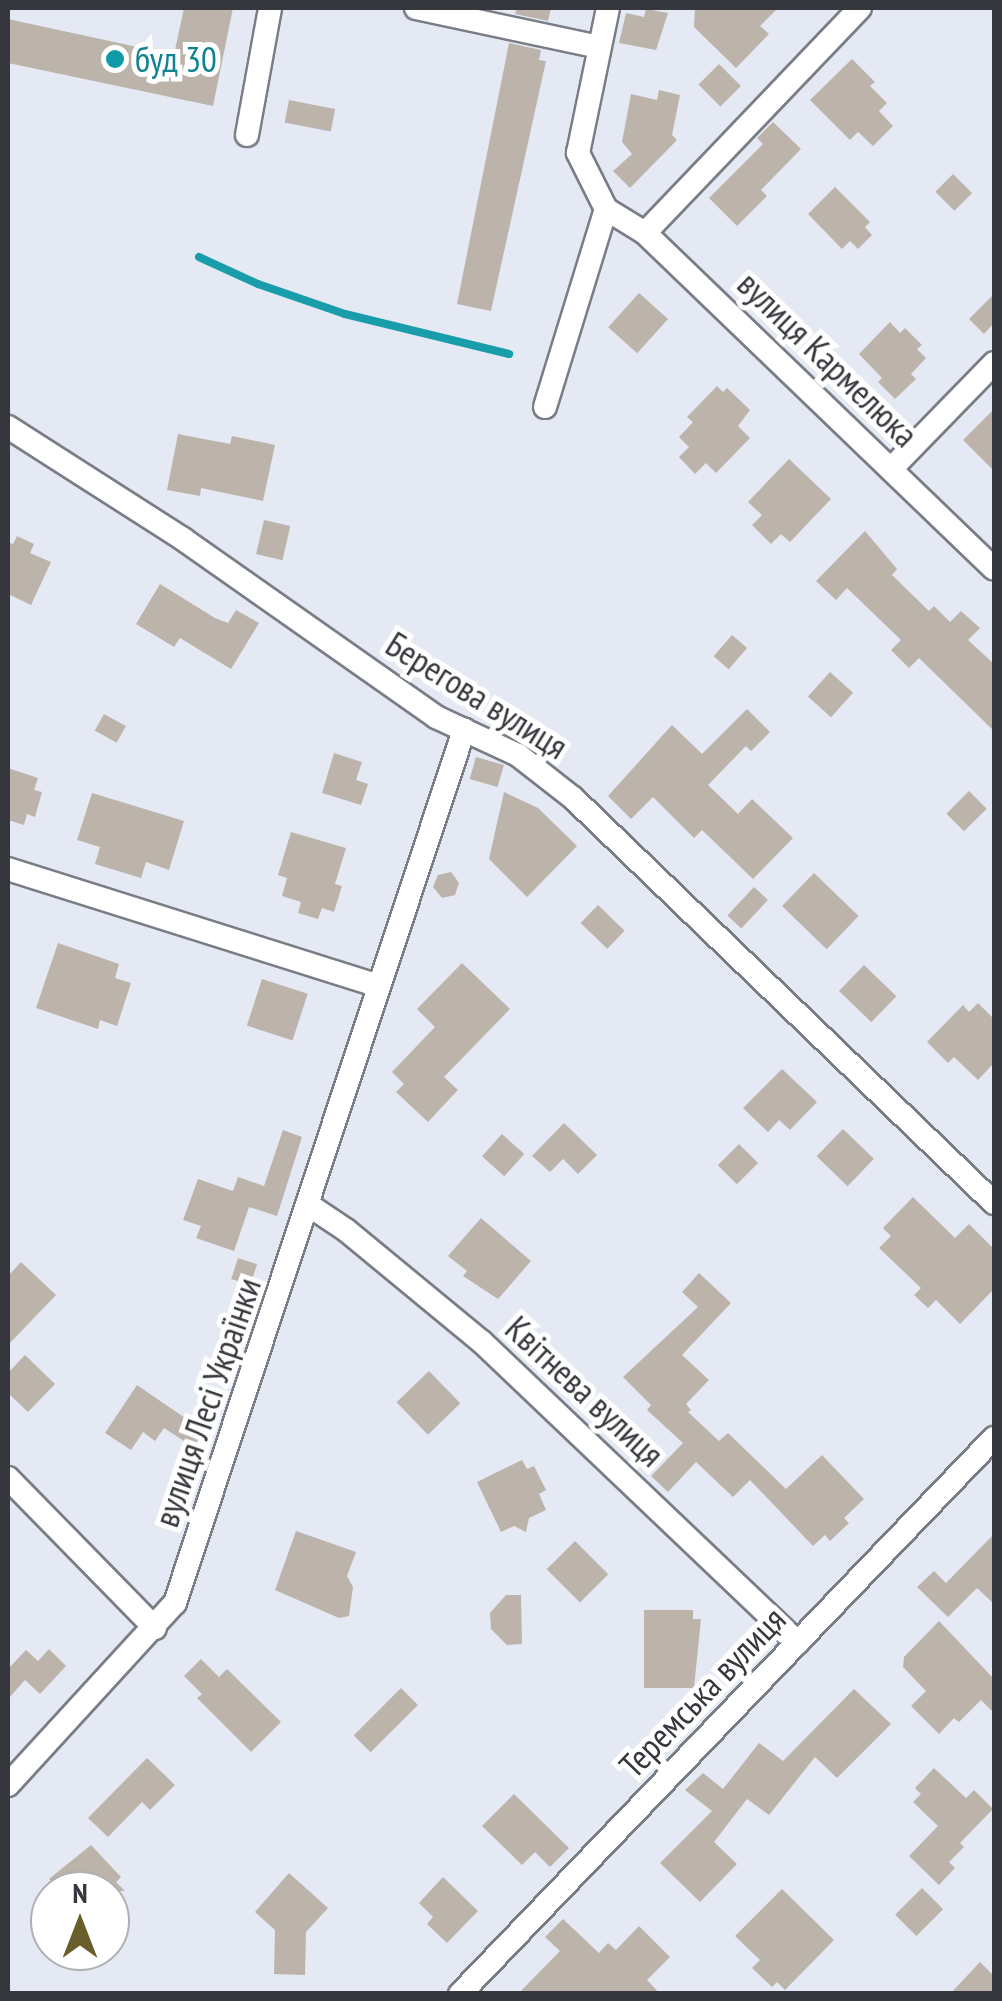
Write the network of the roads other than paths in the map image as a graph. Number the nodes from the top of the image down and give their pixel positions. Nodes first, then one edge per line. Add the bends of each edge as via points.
1 (270, 8) edge
2 (416, 8) edge
3 (608, 8) edge
4 (860, 8) edge
5 (599, 47) junction
6 (247, 134) dead end
7 (606, 209) junction
8 (645, 233) junction
9 (994, 363) edge
10 (544, 406) dead end
11 (8, 427) edge
12 (892, 468) junction
13 (994, 570) edge
14 (464, 730) junction
15 (8, 869) edge
16 (378, 986) junction
17 (994, 1203) edge
18 (310, 1206) junction
19 (994, 1438) edge
20 (8, 1478) edge
21 (155, 1628) junction
22 (798, 1643) junction
23 (8, 1784) edge
24 (460, 1994) edge

1 - 6 street
2 - 5 street
3 - 5 street
4 - 8 street
5 - 7 street via 578,154
7 - 8 street, вулиця Кармелюка
7 - 10 street
8 - 12 street, вулиця Кармелюка
9 - 12 street
11 - 14 street, Берегова вулиця via 183,539 436,718
12 - 13 street, вулиця Кармелюка
14 - 16 street, вулиця Лесі Українки
14 - 17 street, Берегова вулиця via 518,755 572,798
15 - 16 street
16 - 18 street, вулиця Лесі Українки
18 - 21 street, вулиця Лесі Українки via 185,1578
18 - 22 street, Квітнева вулиця via 482,1342
19 - 22 street, Теремська вулиця
20 - 21 street
21 - 23 street, вулиця Лесі Українки
22 - 24 street, Теремська вулиця

